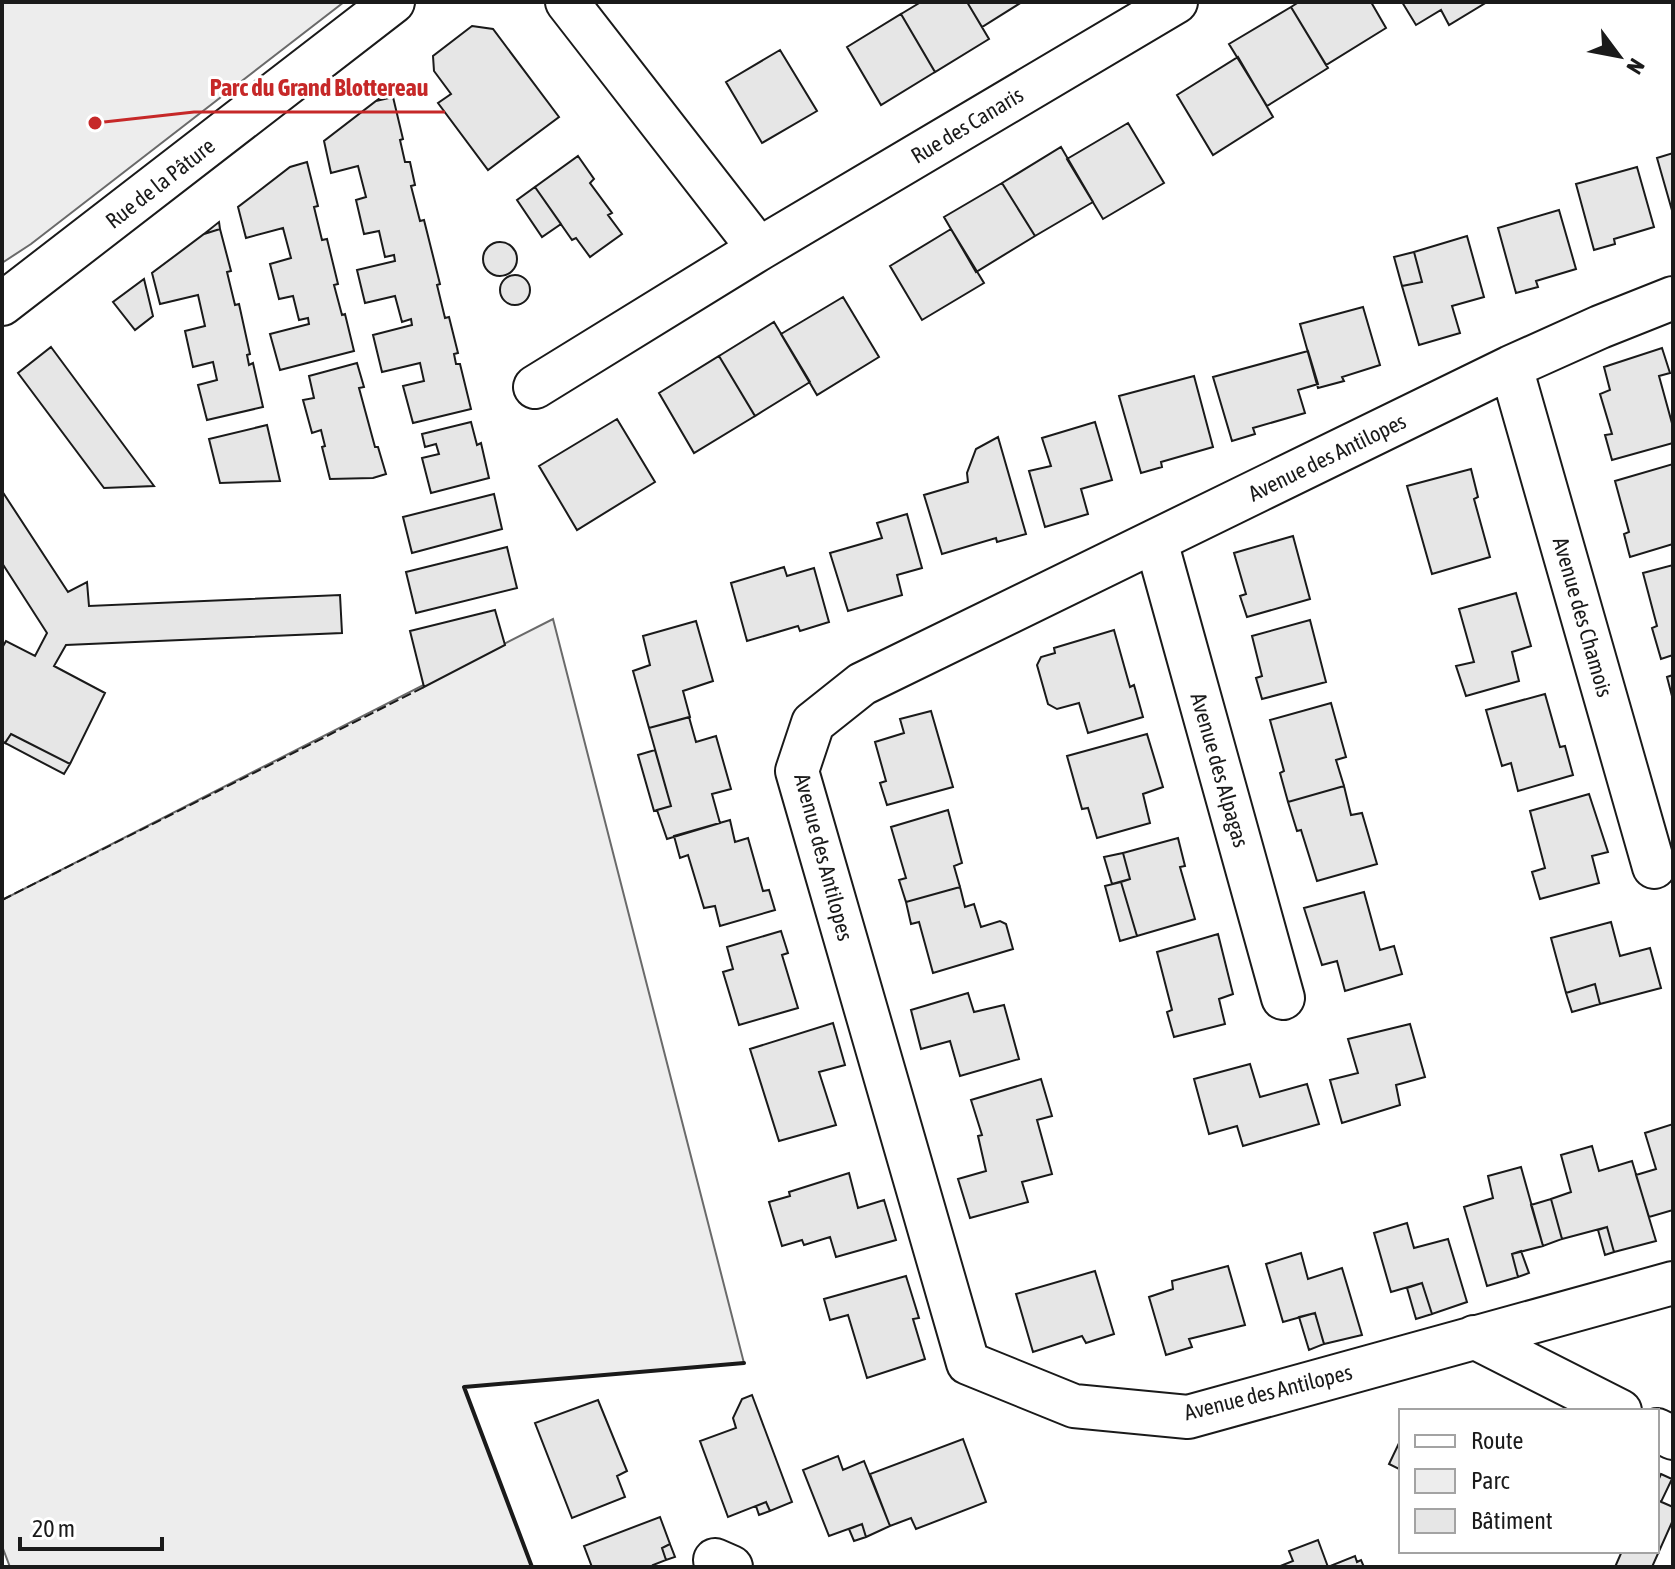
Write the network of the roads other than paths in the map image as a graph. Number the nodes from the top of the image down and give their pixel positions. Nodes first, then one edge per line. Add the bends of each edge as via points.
1 (393, 2) edge
2 (567, 2) edge
3 (1176, 2) edge
4 (759, 249) junction
5 (1673, 298) edge
6 (2, 304) edge
7 (1511, 367) junction
8 (535, 387) dead end
9 (1156, 541) junction
10 (1654, 867) dead end
11 (1283, 998) dead end
12 (1673, 1283) edge
13 (1474, 1337) junction
14 (1616, 1409) edge

1 - 6 street, Rue de la Pâture
2 - 4 street
3 - 4 street, Rue des Canaris
4 - 8 street, Rue des Canaris
5 - 7 street, Avenue des Antilopes
7 - 9 street, Avenue des Antilopes
7 - 10 street, Avenue des Chamois
9 - 11 street, Avenue des Alpagas
9 - 13 street, Avenue des Antilopes via 862,684 813,723 797,771 968,1363 1074,1406 1188,1417
12 - 13 street, Avenue des Antilopes
13 - 14 street

